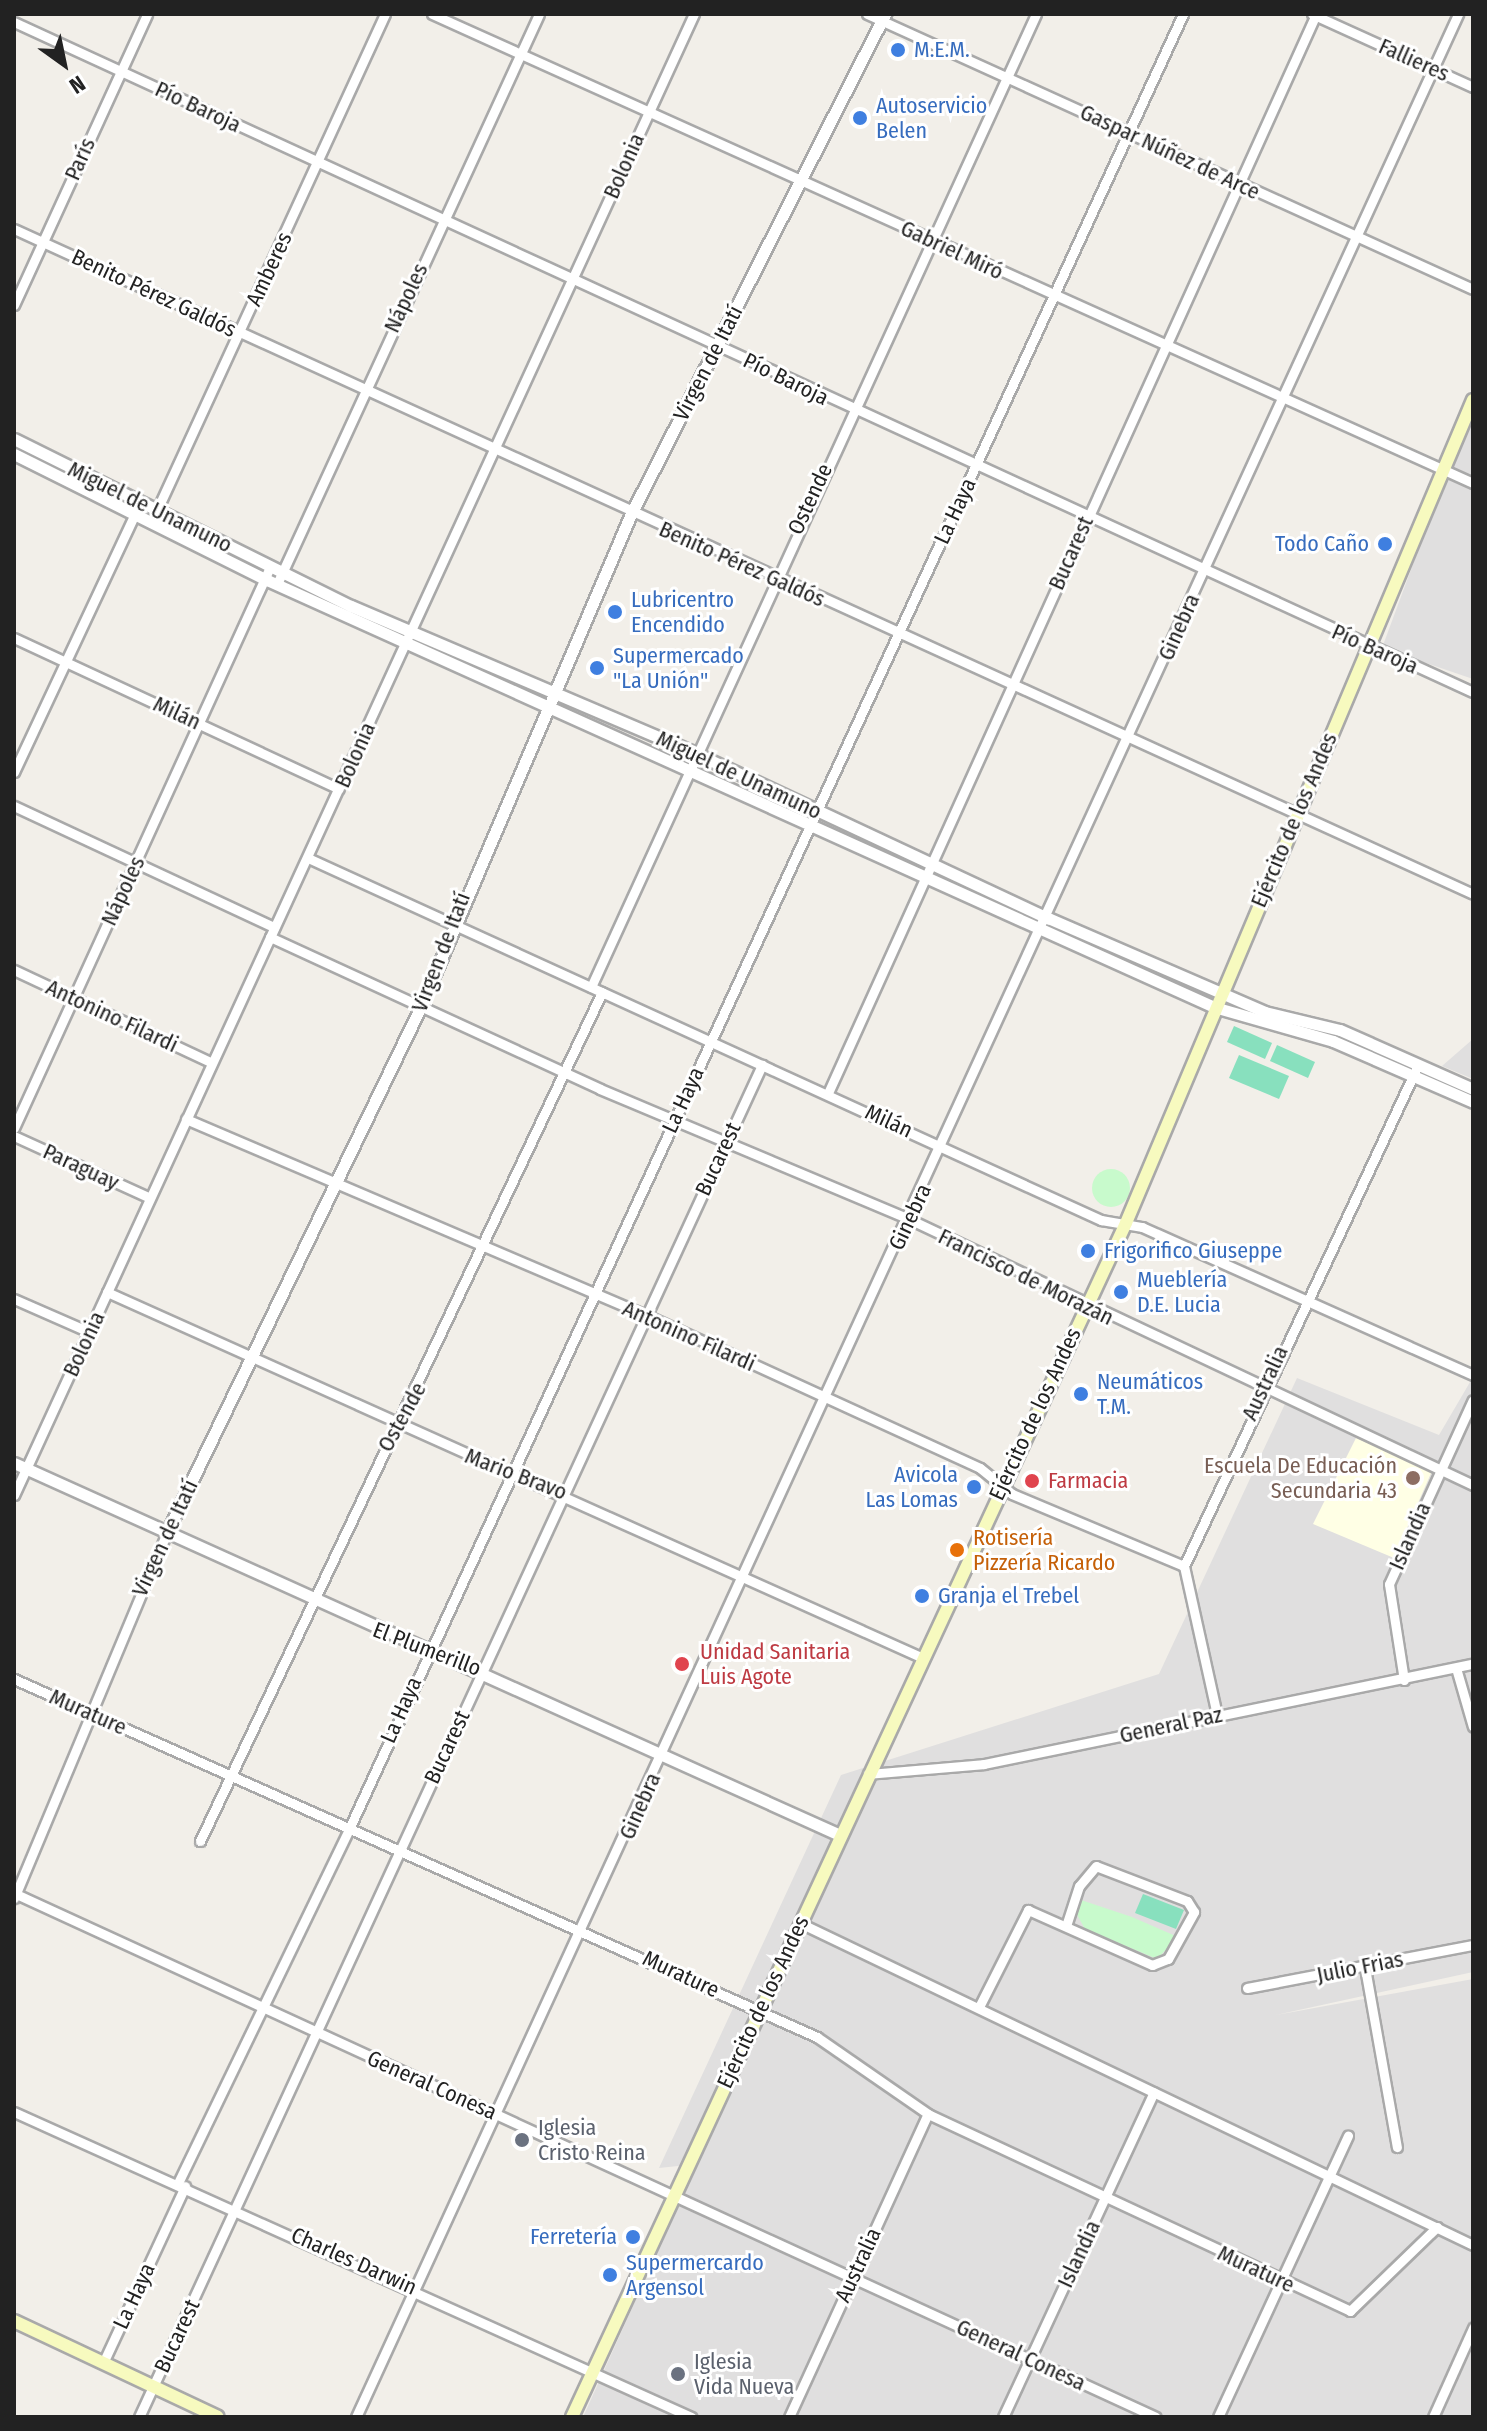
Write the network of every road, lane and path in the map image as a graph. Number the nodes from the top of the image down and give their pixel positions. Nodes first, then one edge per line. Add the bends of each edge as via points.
1 (147, 14) edge
2 (385, 14) edge
3 (432, 14) edge
4 (539, 14) edge
5 (694, 14) edge
6 (867, 14) edge
7 (1036, 14) edge
8 (1183, 14) edge
9 (1458, 14) edge
10 (1315, 15) edge
11 (884, 18) edge
12 (14, 22) edge
13 (520, 55) junction
14 (1433, 69) junction
15 (120, 71) junction
16 (1008, 77) junction
17 (1473, 87) edge
18 (648, 112) junction
19 (1128, 132) junction
20 (319, 162) junction
21 (799, 182) junction
22 (1240, 184) junction
23 (443, 219) junction
24 (14, 229) edge
25 (929, 239) junction
26 (1355, 239) junction
27 (43, 242) junction
28 (572, 280) junction
29 (1473, 289) edge
30 (1052, 297) junction
31 (14, 305) edge
32 (240, 333) junction
33 (716, 346) junction
34 (1165, 350) junction
35 (364, 390) junction
36 (1473, 400) edge
37 (1284, 401) junction
38 (851, 411) junction
39 (14, 439) edge
40 (492, 448) junction
41 (14, 454) edge
42 (975, 467) junction
43 (1443, 470) junction
44 (1473, 483) edge
45 (141, 503) junction
46 (157, 511) junction
47 (631, 514) junction
48 (134, 515) junction
49 (1087, 519) junction
50 (151, 523) junction
51 (1204, 572) junction
52 (274, 576) junction
53 (774, 578) junction
54 (898, 635) junction
55 (408, 636) junction
56 (14, 638) edge
57 (1368, 646) junction
58 (65, 662) junction
59 (1012, 686) junction
60 (1473, 692) edge
61 (551, 698) junction
62 (201, 724) junction
63 (1129, 738) junction
64 (695, 753) junction
65 (690, 765) junction
66 (14, 772) edge
67 (339, 789) junction
68 (14, 806) edge
69 (817, 810) junction
70 (1298, 813) junction
71 (811, 822) junction
72 (308, 858) junction
73 (136, 861) junction
74 (931, 864) junction
75 (926, 876) junction
76 (1473, 894) edge
77 (1048, 918) junction
78 (455, 921) junction
79 (1043, 930) junction
80 (272, 932) junction
81 (14, 970) edge
82 (591, 987) junction
83 (602, 992) junction
84 (1220, 994) junction
85 (73, 998) junction
86 (421, 1006) junction
87 (1214, 1007) junction
88 (710, 1042) junction
89 (210, 1062) junction
90 (762, 1065) junction
91 (1415, 1070) junction
92 (563, 1072) junction
93 (1473, 1089) edge
94 (828, 1093) junction
95 (1473, 1102) edge
96 (674, 1117) junction
97 (186, 1119) junction
98 (14, 1128) edge
99 (14, 1136) edge
100 (727, 1138) junction
101 (943, 1147) junction
102 (336, 1184) junction
103 (148, 1197) junction
104 (909, 1219) junction
105 (1126, 1223) junction
106 (483, 1250) junction
107 (107, 1292) junction
108 (594, 1297) junction
109 (14, 1299) edge
110 (1303, 1300) junction
111 (1085, 1305) junction
112 (646, 1315) junction
113 (89, 1332) junction
114 (251, 1358) junction
115 (1473, 1375) edge
116 (1261, 1388) junction
117 (826, 1397) junction
118 (1473, 1400) edge
119 (399, 1425) junction
120 (14, 1463) edge
121 (26, 1468) junction
122 (1440, 1468) junction
123 (510, 1472) junction
124 (1473, 1485) edge
125 (1002, 1487) junction
126 (563, 1492) junction
127 (14, 1495) edge
128 (166, 1534) junction
129 (1184, 1566) junction
130 (745, 1574) junction
131 (309, 1600) junction
132 (428, 1649) junction
133 (923, 1658) junction
134 (1473, 1664) edge
135 (1456, 1668) junction
136 (483, 1670) junction
137 (14, 1679) edge
138 (1404, 1680) junction
139 (90, 1712) junction
140 (1217, 1715) junction
141 (1473, 1727) edge
142 (664, 1754) junction
143 (868, 1774) junction
144 (229, 1775) junction
145 (349, 1829) junction
146 (840, 1835) junction
147 (200, 1841) dead end
148 (400, 1852) junction
149 (15, 1895) edge
150 (800, 1923) junction
151 (1066, 1926) junction
152 (585, 1930) junction
153 (1473, 1945) edge
154 (1365, 1968) junction
155 (1247, 1988) dead end
156 (979, 2007) junction
157 (262, 2008) junction
158 (758, 2010) junction
159 (318, 2033) junction
160 (1154, 2092) junction
161 (14, 2112) edge
162 (928, 2114) junction
163 (498, 2115) junction
164 (1348, 2136) dead end
165 (1397, 2147) dead end
166 (1330, 2175) junction
167 (181, 2184) junction
168 (674, 2197) junction
169 (1105, 2199) junction
170 (237, 2209) junction
171 (1437, 2227) junction
172 (1473, 2245) edge
173 (852, 2277) junction
174 (1280, 2281) junction
175 (418, 2290) junction
176 (14, 2321) edge
177 (1473, 2328) edge
178 (1030, 2359) junction
179 (103, 2363) junction
180 (593, 2372) junction
181 (153, 2386) junction
182 (139, 2417) edge
183 (218, 2417) edge
184 (356, 2417) edge
185 (572, 2417) edge
186 (691, 2417) edge
187 (789, 2417) edge
188 (1003, 2417) edge
189 (1156, 2417) edge
190 (1218, 2417) edge
191 (1433, 2417) edge

1 - 15 street, París
2 - 20 street, Amberes
3 - 13 street, Gabriel Miró
4 - 13 street, Nápoles
5 - 18 street, Bolonia
6 - 11 street, Gaspar Núñez de Arce
7 - 16 street, Ostende
8 - 19 street, La Haya
9 - 14 street, Ginebra
10 - 14 street, Fallieres
10 - 22 street, Bucarest
11 - 16 street, Gaspar Núñez de Arce
11 - 21 street, Virgen de Itatí
12 - 15 street, Pío Baroja
13 - 18 street, Gabriel Miró
13 - 23 street, Nápoles
14 - 17 street, Fallieres
14 - 26 street, Ginebra
15 - 20 street, Pío Baroja
15 - 27 street, París
16 - 19 street, Gaspar Núñez de Arce
16 - 25 street, Ostende
18 - 21 street, Gabriel Miró
18 - 28 street, Bolonia
19 - 22 street, Gaspar Núñez de Arce
19 - 30 street, La Haya
20 - 23 street, Pío Baroja
20 - 32 street, Amberes
21 - 25 street, Gabriel Miró
21 - 33 street, Virgen de Itatí
22 - 26 street, Gaspar Núñez de Arce
22 - 34 street, Bucarest
23 - 28 street, Pío Baroja
23 - 35 street, Nápoles
24 - 27 street, Benito Pérez Galdós
25 - 30 street, Gabriel Miró
25 - 38 street, Ostende
26 - 29 street, Gaspar Núñez de Arce
26 - 37 street, Ginebra
27 - 31 street, París
27 - 32 street, Benito Pérez Galdós
28 - 33 street, Pío Baroja
28 - 40 street, Bolonia
30 - 34 street, Gabriel Miró
30 - 42 street, La Haya
32 - 35 street, Benito Pérez Galdós
32 - 46 street, Amberes
33 - 38 street, Pío Baroja
33 - 47 street, Virgen de Itatí
34 - 37 street, Gabriel Miró
34 - 49 street, Bucarest
35 - 40 street, Benito Pérez Galdós
35 - 52 street, Nápoles
36 - 43 main road, Ejército de los Andes
37 - 43 street, Gabriel Miró
37 - 51 street, Ginebra
38 - 42 street, Pío Baroja
38 - 53 street, Ostende
39 - 45 street, Miguel de Unamuno
40 - 47 street, Benito Pérez Galdós
40 - 55 street, Bolonia
41 - 48 street, Miguel de Unamuno
42 - 49 street, Pío Baroja
42 - 54 street, La Haya
43 - 44 street, Gabriel Miró
43 - 57 main road, Ejército de los Andes
45 - 46 street, Miguel de Unamuno
45 - 48 street
46 - 50 street, Amberes
46 - 52 street, Miguel de Unamuno
47 - 53 street, Benito Pérez Galdós
47 - 61 street, Virgen de Itatí
48 - 50 street, Miguel de Unamuno
48 - 58 street
49 - 51 street, Pío Baroja
49 - 59 street, Bucarest
50 - 52 street, Miguel de Unamuno
51 - 57 street, Pío Baroja
51 - 63 street, Ginebra
52 - 55 street, Miguel de Unamuno
52 - 62 street, Nápoles
53 - 54 street, Benito Pérez Galdós
53 - 64 street, Ostende
54 - 59 street, Benito Pérez Galdós
54 - 69 street, La Haya
55 - 61 street, Miguel de Unamuno
55 - 67 street, Bolonia
56 - 58 street, Milán
57 - 60 street, Pío Baroja
57 - 70 main road, Ejército de los Andes
58 - 62 street, Milán
58 - 66 street
59 - 63 street, Benito Pérez Galdós
59 - 74 street, Bucarest
61 - 64 street, Miguel de Unamuno
61 - 65 street, Miguel de Unamuno
61 - 78 street, Virgen de Itatí
62 - 67 street, Milán
62 - 73 street, Nápoles
63 - 70 street, Benito Pérez Galdós
63 - 77 street, Ginebra
64 - 65 street, Ostende
64 - 69 street, Miguel de Unamuno
65 - 71 street, Miguel de Unamuno
65 - 82 street, Ostende
67 - 72 street, Bolonia
68 - 73 street, Francisco de Morazán
69 - 71 street, La Haya
69 - 74 street, Miguel de Unamuno
70 - 76 street, Benito Pérez Galdós
70 - 84 main road, Ejército de los Andes
71 - 75 street, Miguel de Unamuno
71 - 88 street, La Haya
72 - 78 street, Milán
72 - 80 street, Bolonia
73 - 80 street, Francisco de Morazán
73 - 85 street, Nápoles
74 - 75 street, Bucarest
74 - 77 street, Miguel de Unamuno
75 - 79 street, Miguel de Unamuno
75 - 94 street, Bucarest
77 - 79 street, Ginebra
77 - 84 street, Miguel de Unamuno
78 - 82 street, Milán
78 - 86 street, Virgen de Itatí
79 - 87 street, Miguel de Unamuno
79 - 101 street, Ginebra
80 - 86 street, Francisco de Morazán
80 - 89 street, Bolonia
81 - 85 street, Antonino Filardi
82 - 83 street, Milán
83 - 88 street, Milán
83 - 92 street, Ostende
84 - 87 main road, Ejército de los Andes
84 - 91 street, Miguel de Unamuno via 1340,1030
85 - 89 street, Antonino Filardi
85 - 98 street, Nápoles
86 - 92 street, Francisco de Morazán
86 - 102 street, Virgen de Itatí
87 - 91 street, Miguel de Unamuno
87 - 105 main road, Ejército de los Andes
88 - 90 street, Milán
88 - 96 street, La Haya
89 - 97 street, Bolonia
90 - 94 street, Milán
90 - 100 street, Bucarest
91 - 93 street, Miguel de Unamuno
91 - 95 street, Miguel de Unamuno
91 - 110 street, Australia
92 - 96 street, Francisco de Morazán
92 - 106 street, Ostende
94 - 101 street, Milán
96 - 100 street, Francisco de Morazán
96 - 108 street, La Haya
97 - 102 street, Antonino Filardi
97 - 103 street, Bolonia
99 - 103 street, Paraguay
100 - 104 street, Francisco de Morazán
100 - 112 street, Bucarest
101 - 104 street, Ginebra
101 - 105 street, Milán via 1101,1220
102 - 106 street, Antonino Filardi
102 - 114 street, Virgen de Itatí
103 - 107 street, Bolonia
104 - 111 street, Francisco de Morazán
104 - 117 street, Ginebra
105 - 110 street, Milán
105 - 111 main road, Ejército de los Andes
106 - 108 street, Antonino Filardi
106 - 119 street, Ostende
107 - 113 street, Bolonia
107 - 114 street, Mario Bravo
108 - 112 street, Antonino Filardi
108 - 123 street, La Haya
109 - 113 street
110 - 115 street, Milán
110 - 116 street, Australia
111 - 116 street, Francisco de Morazán
111 - 125 main road, Ejército de los Andes
112 - 117 street, Antonino Filardi
112 - 126 street, Bucarest
113 - 121 street, Bolonia
114 - 119 street, Mario Bravo
114 - 128 street, Virgen de Itatí
116 - 122 street, Francisco de Morazán
116 - 129 street, Australia
117 - 125 street, Antonino Filardi via 980,1468
117 - 130 street, Ginebra
118 - 122 street, Islandia
119 - 123 street, Mario Bravo
119 - 131 street, Ostende
120 - 121 street, El Plumerillo
121 - 127 street, Bolonia
121 - 128 street, El Plumerillo
122 - 124 street, Francisco de Morazán
122 - 138 street, Islandia via 1389,1584
123 - 126 street, Mario Bravo
123 - 132 street, La Haya
125 - 129 street, Antonino Filardi
125 - 133 main road, Ejército de los Andes
126 - 130 street, Mario Bravo
126 - 136 street, Bucarest
128 - 131 street, El Plumerillo
128 - 139 street, Virgen de Itatí
129 - 140 street
130 - 133 street, Mario Bravo
130 - 142 street, Ginebra
131 - 132 street, El Plumerillo
131 - 144 street, Ostende
132 - 136 street, El Plumerillo
132 - 145 street, La Haya
133 - 143 main road, Ejército de los Andes
134 - 135 street, General Paz
135 - 138 street, General Paz
135 - 141 street
136 - 142 street, El Plumerillo
136 - 148 street, Bucarest
137 - 139 street, Murature
138 - 140 street, General Paz
139 - 144 street, Murature
139 - 149 street, Virgen de Itatí via 58,1806
140 - 143 street, General Paz via 984,1764
142 - 146 street, El Plumerillo
142 - 152 street, Ginebra
143 - 146 main road, Ejército de los Andes
144 - 145 street, Murature
144 - 147 street, Ostende
145 - 148 street, Murature
145 - 157 street, La Haya
146 - 150 main road, Ejército de los Andes
148 - 152 street, Murature
148 - 159 street, Bucarest
149 - 157 street, General Conesa
150 - 156 street
150 - 158 main road, Ejército de los Andes
151 - 151 street via 1079,1886 1096,1866 1187,1901 1194,1912 1160,1965
151 - 156 street via 1028,1910
152 - 158 street, Murature
152 - 163 street, Ginebra
153 - 154 street, Julio Frias
154 - 155 street, Julio Frias
154 - 165 street
156 - 160 street
157 - 159 street, General Conesa
157 - 167 street, La Haya
158 - 162 street, Murature via 851,2057
158 - 168 main road, Ejército de los Andes
159 - 163 street, General Conesa
159 - 170 street, Bucarest
160 - 166 street
160 - 169 street, Islandia
161 - 167 street, Charles Darwin
162 - 169 street, Murature
162 - 173 street, Australia
163 - 168 street, General Conesa
163 - 175 street, Ginebra
164 - 166 street
166 - 171 street
166 - 174 street
167 - 170 street, Charles Darwin
167 - 179 street, La Haya
168 - 173 street, General Conesa
168 - 180 main road, Ejército de los Andes
169 - 174 street, Murature
169 - 178 street, Islandia
170 - 175 street, Charles Darwin
170 - 181 street, Bucarest
171 - 172 street
171 - 174 street, Murature via 1354,2311
173 - 178 street, General Conesa
173 - 187 street, Australia
174 - 190 street
175 - 180 street, Charles Darwin
175 - 184 street, Ginebra
176 - 179 main road
177 - 191 street
178 - 188 street, Islandia
178 - 189 street, General Conesa
179 - 181 main road
180 - 185 main road, Ejército de los Andes
180 - 186 street, Charles Darwin
181 - 182 street, Bucarest
181 - 183 main road

